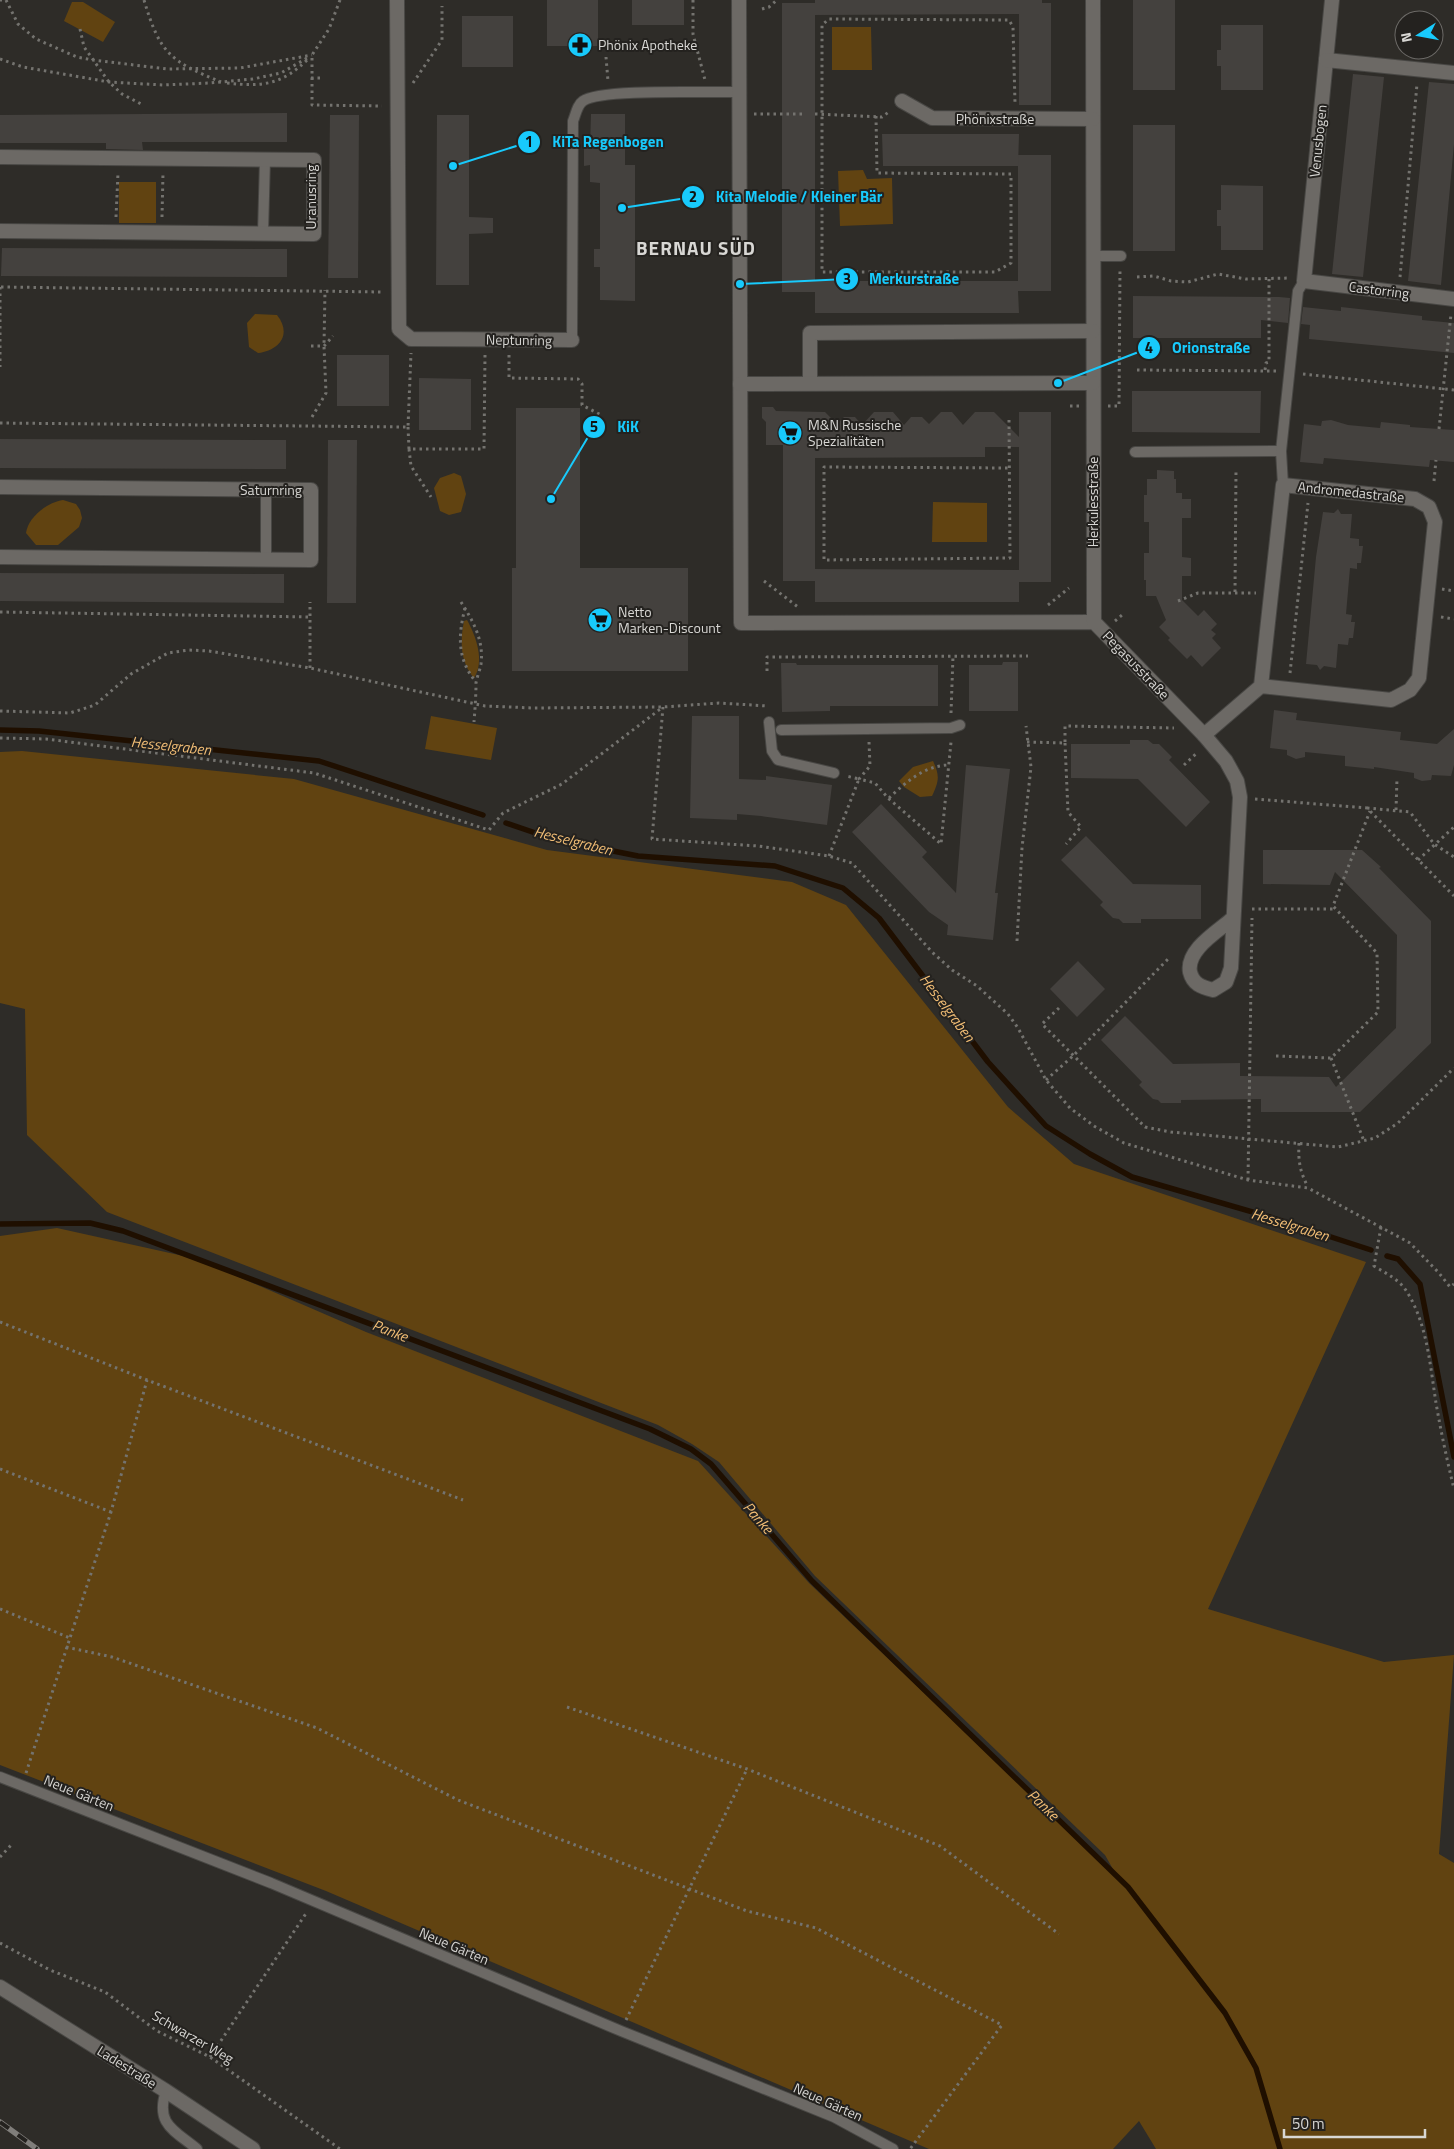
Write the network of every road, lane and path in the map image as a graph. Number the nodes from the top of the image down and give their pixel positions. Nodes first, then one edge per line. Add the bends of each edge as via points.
1 (6, 0) edge
2 (144, 0) edge
3 (340, 0) edge
4 (397, 0) edge
5 (693, 0) edge
6 (739, 0) edge
7 (777, 0) edge
8 (1094, 0) edge
9 (1332, 0) edge
10 (442, 6) dead end
11 (762, 9) dead end
12 (80, 28) dead end
13 (312, 55) junction
14 (606, 57) dead end
15 (0, 59) edge
16 (93, 60) junction
17 (1326, 60) junction
18 (187, 68) junction
19 (1418, 69) junction
20 (1454, 73) edge
21 (311, 78) junction
22 (323, 78) dead end
23 (109, 82) junction
24 (222, 82) junction
25 (739, 92) junction
26 (708, 93) junction
27 (608, 94) junction
28 (902, 101) dead end
29 (143, 105) dead end
30 (398, 106) junction
31 (739, 114) junction
32 (803, 114) dead end
33 (815, 114) dead end
34 (821, 115) junction
35 (876, 116) junction
36 (882, 117) dead end
37 (1015, 119) junction
38 (1093, 119) junction
39 (0, 157) edge
40 (119, 158) junction
41 (163, 158) junction
42 (265, 159) junction
43 (0, 231) edge
44 (116, 232) junction
45 (162, 232) junction
46 (263, 233) junction
47 (1094, 256) junction
48 (1120, 256) joint
49 (1137, 277) dead end
50 (1269, 279) junction
51 (1304, 281) junction
52 (0, 287) edge
53 (324, 290) junction
54 (398, 292) junction
55 (1398, 292) junction
56 (1454, 299) edge
57 (1093, 331) junction
58 (333, 336) dead end
59 (411, 339) junction
60 (485, 340) junction
61 (509, 340) junction
62 (572, 340) joint
63 (310, 346) dead end
64 (324, 346) junction
65 (0, 367) edge
66 (1137, 370) dead end
67 (1265, 370) junction
68 (1289, 372) junction
69 (1093, 383) junction
70 (740, 384) junction
71 (810, 384) junction
72 (1442, 389) junction
73 (1454, 390) edge
74 (1119, 406) dead end
75 (601, 415) dead end
76 (312, 417) dead end
77 (1009, 420) dead end
78 (0, 423) edge
79 (408, 427) junction
80 (1438, 429) dead end
81 (410, 448) junction
82 (1281, 451) junction
83 (1135, 452) dead end
84 (1436, 460) dead end
85 (1010, 468) junction
86 (1236, 471) dead end
87 (1434, 481) dead end
88 (1283, 485) junction
89 (0, 487) edge
90 (1310, 488) junction
91 (266, 490) junction
92 (431, 497) dead end
93 (0, 557) edge
94 (266, 559) junction
95 (764, 580) dead end
96 (1069, 588) dead end
97 (1236, 592) junction
98 (1271, 594) junction
99 (1178, 601) dead end
100 (310, 602) dead end
101 (461, 602) dead end
102 (1046, 607) dead end
103 (465, 608) junction
104 (801, 609) dead end
105 (0, 612) edge
106 (310, 617) junction
107 (1094, 622) junction
108 (953, 656) junction
109 (1028, 656) dead end
110 (310, 668) junction
111 (767, 671) dead end
112 (476, 682) junction
113 (1261, 686) junction
114 (1289, 689) junction
115 (476, 704) junction
116 (768, 706) dead end
117 (663, 707) junction
118 (0, 711) edge
119 (474, 722) dead end
120 (769, 722) dead end
121 (1026, 726) dead end
122 (955, 727) junction
123 (869, 728) junction
124 (1177, 728) dead end
125 (781, 730) dead end
126 (1204, 735) junction
127 (0, 738) edge
128 (1027, 742) junction
129 (1065, 743) junction
130 (950, 764) junction
131 (834, 773) joint
132 (1397, 778) dead end
133 (859, 779) junction
134 (1246, 794) junction
135 (888, 798) junction
136 (1254, 799) junction
137 (1254, 808) dead end
138 (1367, 808) junction
139 (1396, 810) junction
140 (1370, 811) junction
141 (1454, 827) edge
142 (1066, 844) dead end
143 (1434, 844) junction
144 (829, 856) junction
145 (1454, 856) edge
146 (1418, 860) junction
147 (1454, 896) edge
148 (1252, 900) dead end
149 (1333, 908) junction
150 (1252, 909) junction
151 (1232, 919) junction
152 (1017, 941) dead end
153 (1169, 958) dead end
154 (1059, 1008) dead end
155 (1074, 1055) junction
156 (1276, 1056) dead end
157 (1332, 1058) junction
158 (1454, 1068) edge
159 (1046, 1080) junction
160 (1248, 1139) junction
161 (1364, 1141) junction
162 (1299, 1143) junction
163 (1248, 1180) junction
164 (1308, 1188) junction
165 (1381, 1227) junction
166 (1454, 1284) edge
167 (0, 1322) edge
168 (147, 1380) junction
169 (0, 1469) edge
170 (1454, 1489) edge
171 (463, 1500) dead end
172 (111, 1512) junction
173 (0, 1609) edge
174 (70, 1638) junction
175 (66, 1647) junction
176 (567, 1707) dead end
177 (747, 1769) junction
178 (0, 1777) edge
179 (22, 1785) junction
180 (13, 1843) dead end
181 (0, 1857) edge
182 (688, 1889) junction
183 (314, 1902) junction
184 (1060, 1934) dead end
185 (0, 1943) edge
186 (0, 1987) edge
187 (620, 2031) junction
188 (210, 2057) junction
189 (166, 2091) junction
190 (197, 2149) edge
191 (253, 2149) edge
192 (340, 2149) edge
193 (893, 2149) edge
194 (910, 2149) edge

1 - 16 path via 18,24 36,39 77,57
2 - 18 path via 157,39 175,60
3 - 13 path via 330,29
4 - 30 street
5 - 26 path via 693,34
6 - 25 street
7 - 11 path
8 - 38 street, Herkulesstraße
9 - 17 street, Venusbogen
10 - 30 path via 442,40
12 - 16 path via 84,47
13 - 18 path via 240,68
13 - 21 path
13 - 24 path via 281,73
13 - 24 path via 296,71 278,81 254,86
14 - 27 path
15 - 23 path via 23,68
16 - 18 path via 167,69
16 - 23 path
17 - 19 street
17 - 51 street, Venusbogen
18 - 24 path
19 - 20 street
19 - 55 path
21 - 22 path
21 - 30 path via 312,105
23 - 24 path via 163,85
23 - 29 path via 122,94
25 - 26 lane, Neptunring
25 - 31 street
26 - 27 lane, Neptunring
27 - 62 lane, Neptunring via 583,100 574,121
28 - 37 street, Phönixstraße via 932,118
30 - 54 street
31 - 32 path
31 - 70 street
33 - 34 path
34 - 35 path
34 - 35 path via 822,272 995,272 1011,263 1011,174 877,173
34 - 37 path via 822,25 829,19 1009,20 1014,27
35 - 36 path
37 - 38 street, Phönixstraße
38 - 47 street, Herkulesstraße
39 - 40 street, Uranusring
40 - 41 street, Uranusring
40 - 44 path
41 - 42 street, Uranusring
41 - 45 path
42 - 46 lane
42 - 46 street, Uranusring via 314,160 314,234
43 - 44 street, Uranusring
44 - 45 street, Uranusring
45 - 46 street, Uranusring
47 - 48 lane
47 - 57 street, Herkulesstraße
48 - 74 path
49 - 50 path via 1154,276 1188,282 1218,274
50 - 51 path via 1287,277
50 - 67 path via 1269,362
51 - 55 street, Castorring
51 - 68 lane via 1298,291
52 - 53 path
52 - 65 path
53 - 54 path
53 - 64 path
54 - 59 street via 399,330
55 - 56 street, Castorring
56 - 72 path
57 - 69 street, Herkulesstraße
57 - 71 street via 810,333
58 - 64 path
59 - 60 street, Neptunring
59 - 79 path
60 - 61 street, Neptunring
60 - 81 path via 484,449
61 - 62 street, Neptunring
61 - 75 path via 509,378 578,379 582,384 582,405
63 - 64 path
64 - 76 path via 326,393
66 - 67 path
67 - 68 path
68 - 72 path
68 - 82 lane
69 - 71 street
69 - 107 street, Herkulesstraße
70 - 71 street
70 - 107 street, Pegasusstraße via 741,623
72 - 73 path
72 - 80 path
77 - 85 path
78 - 79 path
79 - 81 path
81 - 92 path via 411,466
82 - 83 lane
82 - 88 lane
84 - 87 path
85 - 85 path via 824,467 824,560 1010,558
86 - 97 path
88 - 90 street, Andromedastraße
88 - 98 street, Andromedastraße
89 - 91 street, Saturnring
90 - 114 path
90 - 114 street, Andromedastraße via 1416,499 1429,507 1435,522 1419,678 1410,690 1391,700
91 - 94 lane
91 - 94 street, Saturnring via 311,490 311,560
93 - 94 street, Saturnring
95 - 104 path
96 - 102 path
97 - 98 path
97 - 99 path via 1198,593
98 - 113 street, Andromedastraße
100 - 106 path
101 - 103 path
103 - 112 path via 477,630 481,646
103 - 112 path via 460,647 467,671
105 - 106 path
106 - 110 path
107 - 126 street, Pegasusstraße
108 - 109 path
108 - 111 path via 767,657
108 - 122 path
110 - 115 path
110 - 118 path via 209,652 168,653 131,674 95,705 70,713
112 - 115 path
113 - 114 street, Andromedastraße
113 - 126 street
115 - 117 path via 533,708
115 - 119 path
116 - 117 path via 719,703
117 - 127 path via 562,784 503,813 489,830 314,773 46,739
117 - 144 path via 652,839 758,846
120 - 131 lane via 772,752 778,760
121 - 128 path
122 - 123 lane
122 - 130 path
123 - 125 lane
123 - 133 path via 870,766
124 - 129 path via 1065,726
126 - 134 street, Pegasusstraße via 1226,761
128 - 129 path
128 - 152 path via 1031,767
129 - 142 path via 1068,812 1081,827
130 - 135 path via 926,770
130 - 135 path via 941,844
131 - 133 path
132 - 139 path
133 - 135 path via 875,783
133 - 144 path
134 - 136 path
134 - 136 path
134 - 151 street, Pegasusstraße
136 - 137 path
136 - 138 path
138 - 139 path
138 - 140 path
139 - 143 path via 1410,812
140 - 146 path
140 - 149 path
141 - 143 path
143 - 145 path
143 - 146 path
144 - 159 path via 852,863 932,952 1008,1014
146 - 147 path
148 - 150 path
149 - 150 path
149 - 157 path via 1377,953 1378,1012
150 - 160 path
151 - 151 street, Pegasusstraße via 1194,953 1189,964 1192,979 1201,987 1213,990 1226,982 1231,968
153 - 155 path
154 - 155 path via 1042,1024
155 - 159 path
155 - 160 path via 1145,1127
156 - 157 path
157 - 161 path
158 - 161 path via 1398,1122 1375,1138
159 - 163 path via 1070,1108 1124,1143
160 - 162 path
160 - 163 path
161 - 162 path via 1338,1147
162 - 164 path via 1298,1160
163 - 164 path
164 - 165 path
165 - 166 path via 1410,1244 1440,1272 1450,1288
165 - 170 path via 1374,1266 1404,1288 1415,1307 1426,1346
167 - 168 path
168 - 171 path
168 - 172 path
169 - 172 path
172 - 174 path
173 - 174 path
174 - 175 path
175 - 179 path
175 - 182 path via 112,1658 317,1728 458,1800
176 - 177 path
177 - 182 path
177 - 184 path via 940,1846
178 - 179 lane, Neue Gärten
179 - 183 lane, Neue Gärten
180 - 181 path
182 - 187 path
182 - 194 path via 747,1911 816,1928 1002,2025
183 - 187 lane, Neue Gärten
183 - 188 path
185 - 188 path, Schwarzer Weg via 50,1970 105,1992 157,2031
186 - 189 street, Ladestraße
187 - 193 lane, Neue Gärten via 834,2117
188 - 192 path, Schwarzer Weg
189 - 190 lane via 161,2105 163,2117
189 - 191 street, Ladestraße

